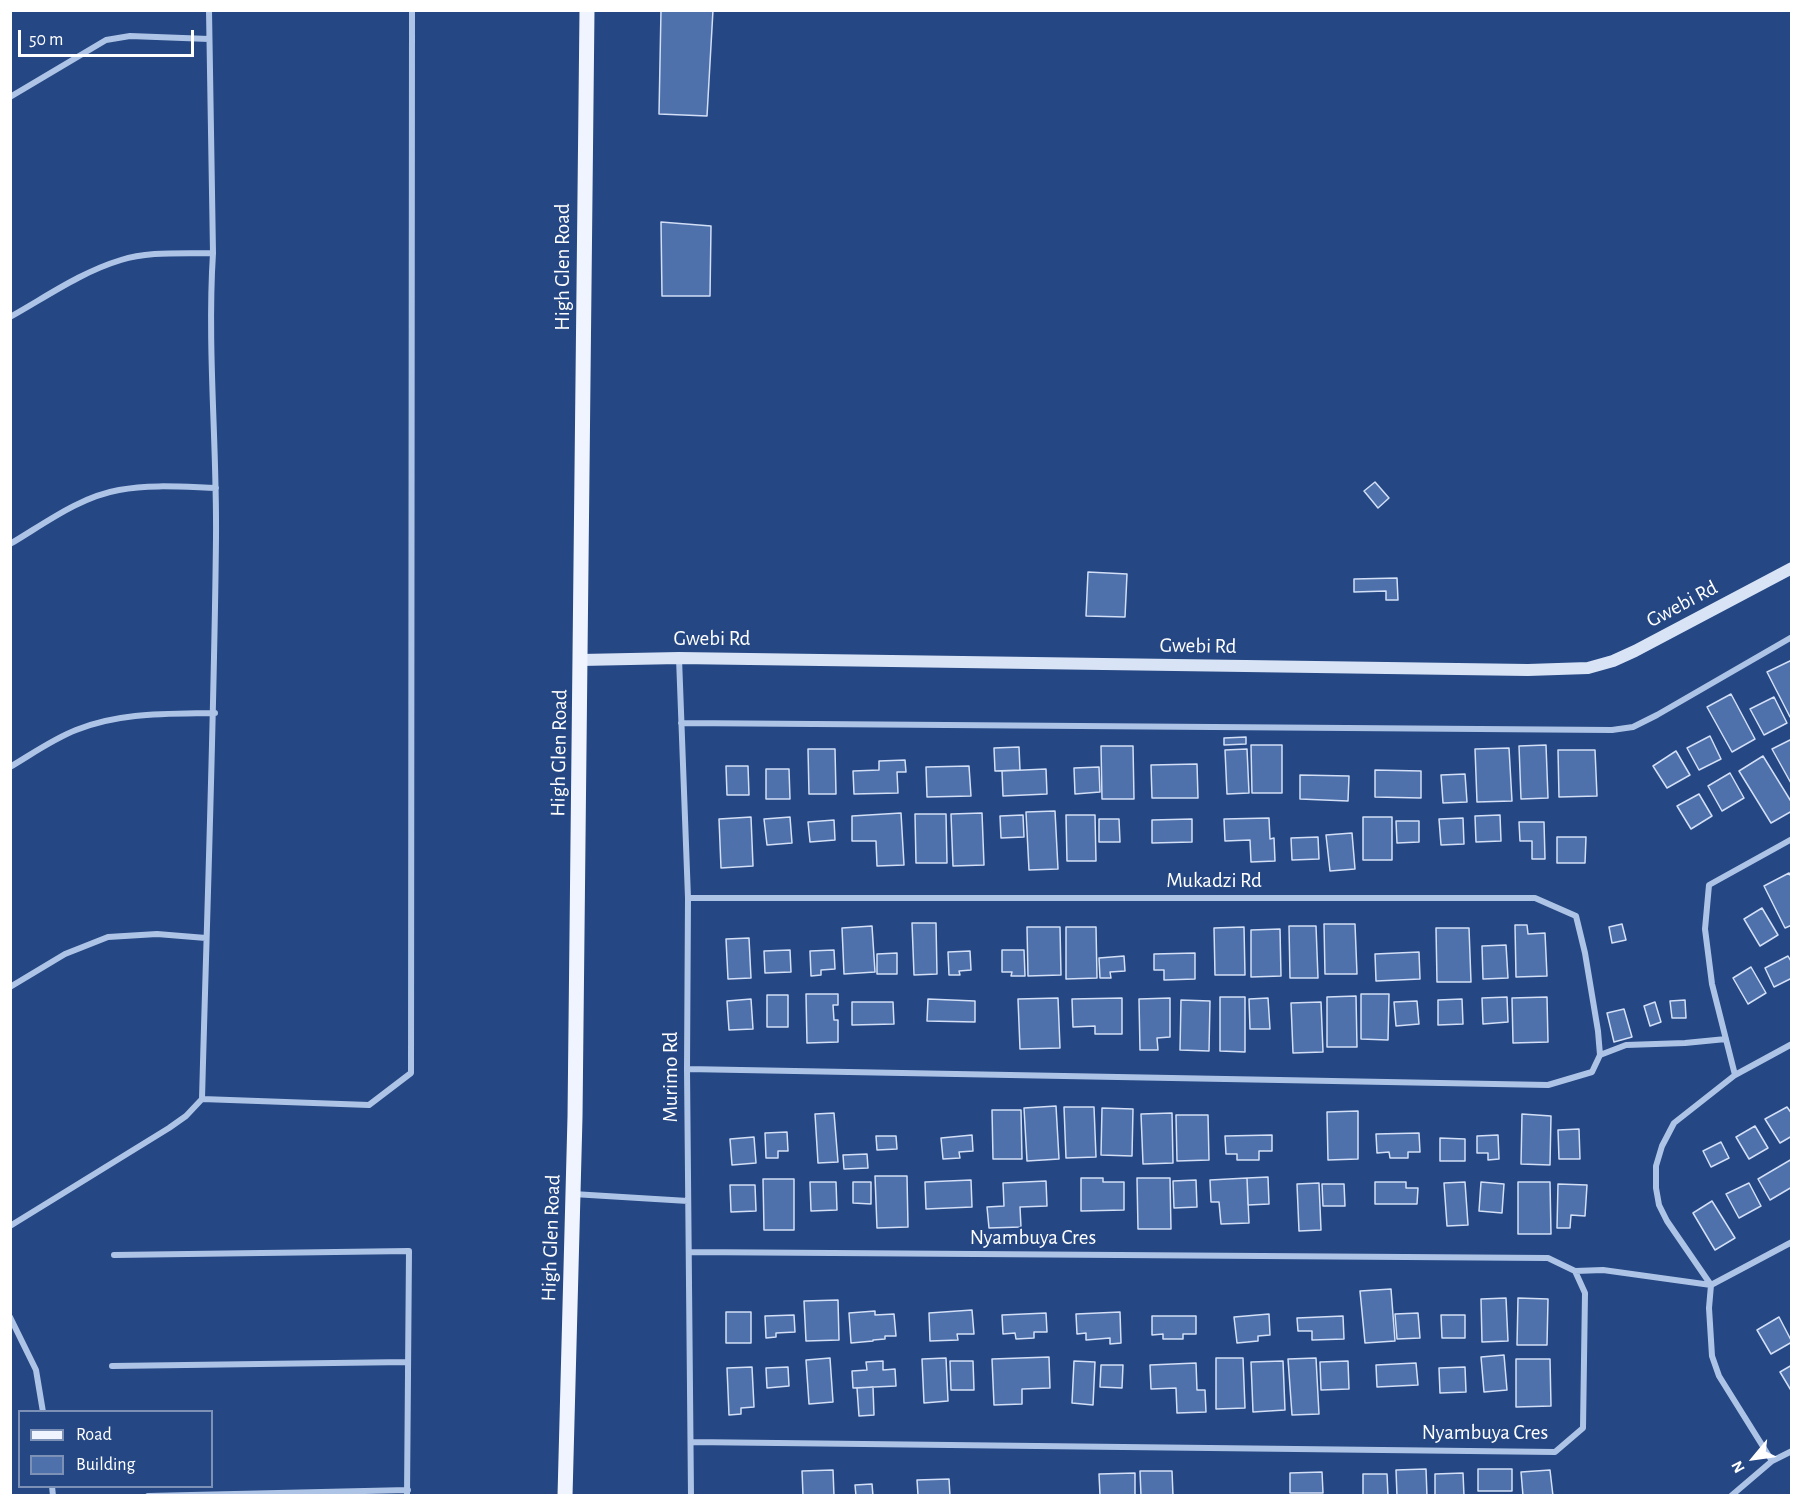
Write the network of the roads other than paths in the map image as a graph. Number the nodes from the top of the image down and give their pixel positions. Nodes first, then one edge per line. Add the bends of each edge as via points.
1 (209, 10) edge
2 (412, 10) edge
3 (586, 10) edge
4 (209, 39) junction
5 (10, 97) edge
6 (213, 254) junction
7 (10, 317) edge
8 (216, 488) junction
9 (10, 544) edge
10 (1791, 568) edge
11 (1791, 637) edge
12 (679, 658) junction
13 (581, 660) junction
14 (214, 713) junction
15 (681, 723) junction
16 (10, 767) edge
17 (1791, 839) edge
18 (688, 898) junction
19 (206, 938) junction
20 (10, 987) edge
21 (1726, 1039) junction
22 (1791, 1044) edge
23 (1599, 1055) junction
24 (687, 1069) junction
25 (1735, 1075) junction
26 (202, 1099) junction
27 (573, 1194) junction
28 (688, 1201) junction
29 (10, 1226) edge
30 (1791, 1242) edge
31 (689, 1252) junction
32 (114, 1255) dead end
33 (1575, 1271) junction
34 (1711, 1285) junction
35 (10, 1317) edge
36 (407, 1362) junction
37 (112, 1366) dead end
38 (43, 1410) edge
39 (691, 1442) junction
40 (1791, 1451) edge
41 (1772, 1461) junction
42 (407, 1493) edge
43 (148, 1496) edge
44 (565, 1496) edge
45 (691, 1496) edge
46 (1731, 1496) edge

1 - 4 street
2 - 26 street via 411,1073 369,1105
3 - 13 main road, High Glen Road
4 - 5 street via 130,36 106,40
4 - 6 street
6 - 7 street via 123,259 90,271
6 - 8 street
8 - 9 street via 147,486 116,490 79,503
8 - 14 street
10 - 12 street, Gwebi Rd via 1635,651 1588,668
11 - 15 street via 1657,715 1633,727 1612,730
12 - 13 street, Gwebi Rd
12 - 15 street, Murimo Rd
13 - 27 main road, High Glen Road
14 - 16 street via 105,720 75,730
14 - 19 street
15 - 18 street, Murimo Rd
17 - 21 street via 1709,885 1705,929 1712,984
18 - 23 street, Mukadzi Rd via 1535,898 1576,916
18 - 24 street, Murimo Rd
19 - 20 street via 157,934 108,937 65,954
19 - 26 street
21 - 23 street via 1626,1045
21 - 25 street
22 - 25 street
23 - 24 street, Mukadzi Rd via 1592,1072 1548,1085
24 - 28 street, Murimo Rd
25 - 34 street via 1674,1123 1656,1166 1659,1205
26 - 29 street via 169,1128
27 - 28 street
27 - 44 main road, High Glen Road
28 - 31 street, Murimo Rd
30 - 34 street
31 - 33 street, Nyambuya Cres via 1548,1258
31 - 39 street, Murimo Rd
32 - 36 street via 409,1251
33 - 34 street via 1603,1270
33 - 39 street, Nyambuya Cres via 1585,1293 1583,1428 1555,1452
34 - 41 street via 1712,1356 1719,1376
35 - 38 street via 36,1370
36 - 37 street
36 - 42 street
39 - 45 street, Murimo Rd
40 - 41 street
41 - 46 street
42 - 43 street

